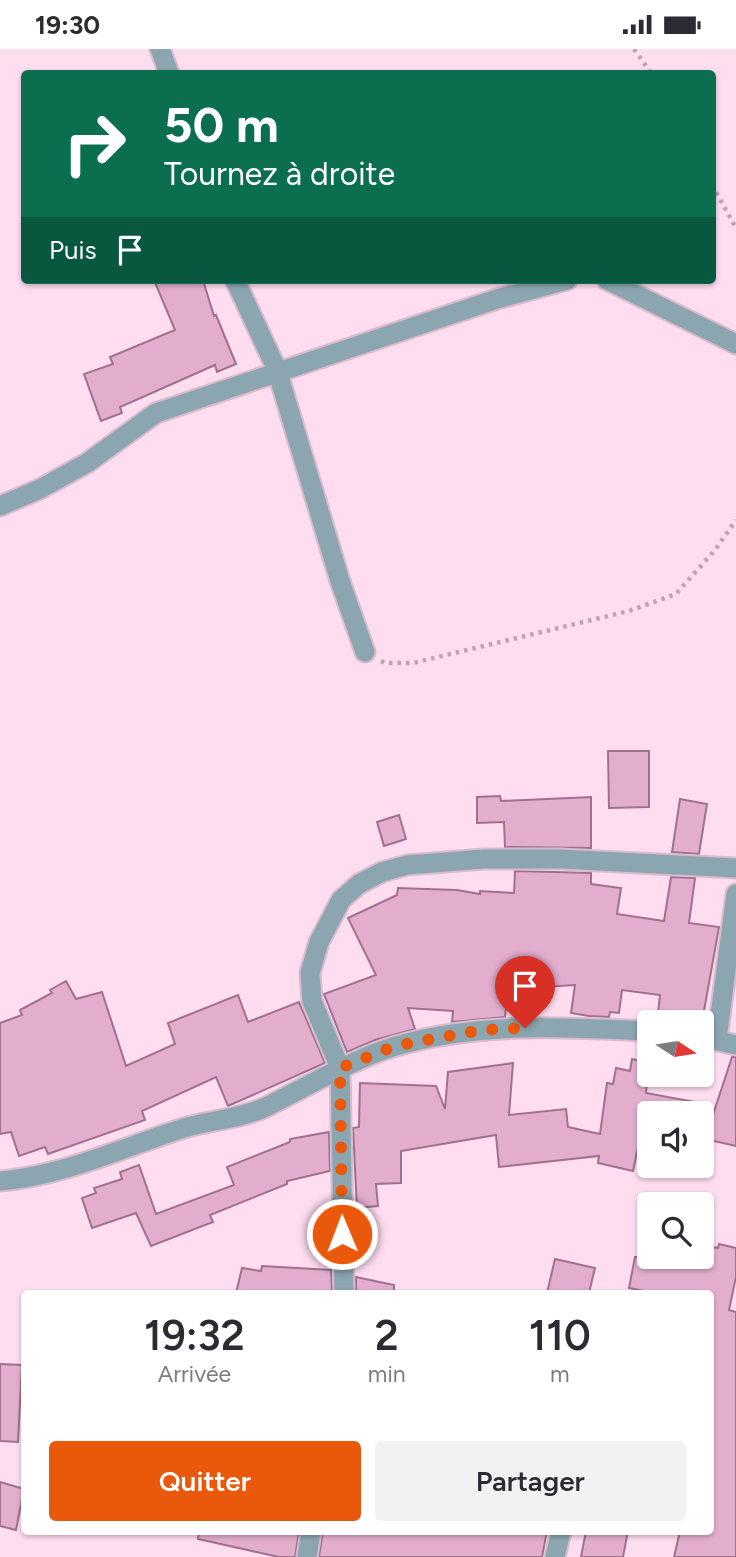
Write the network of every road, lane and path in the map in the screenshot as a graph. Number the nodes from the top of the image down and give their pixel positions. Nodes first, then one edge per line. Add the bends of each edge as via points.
1 (160, 49) edge
2 (634, 49) edge
3 (168, 70) edge
4 (649, 70) edge
5 (716, 192) edge
6 (736, 228) edge
7 (237, 284) edge
8 (552, 284) edge
9 (615, 284) edge
10 (736, 344) edge
11 (277, 370) junction
12 (0, 506) edge
13 (736, 520) edge
14 (365, 652) joint
15 (736, 868) edge
16 (736, 894) edge
17 (637, 1031) edge
18 (718, 1040) edge
19 (340, 1068) junction
20 (0, 1181) edge
21 (344, 1290) edge
22 (311, 1535) edge
23 (560, 1535) edge
24 (307, 1557) edge
25 (555, 1557) edge

1 - 3 street
2 - 4 path
5 - 6 path
7 - 11 street
8 - 11 street
9 - 10 street
11 - 12 street via 156,413 87,463
11 - 14 street
13 - 14 path via 676,594 640,607 413,663 385,663
15 - 19 street via 484,859 407,865 382,872 341,900 319,941 310,973 312,1001
16 - 18 street
17 - 19 street via 481,1030 395,1046
19 - 20 street via 247,1114 186,1127 65,1168
19 - 21 street
22 - 24 street
23 - 25 street

